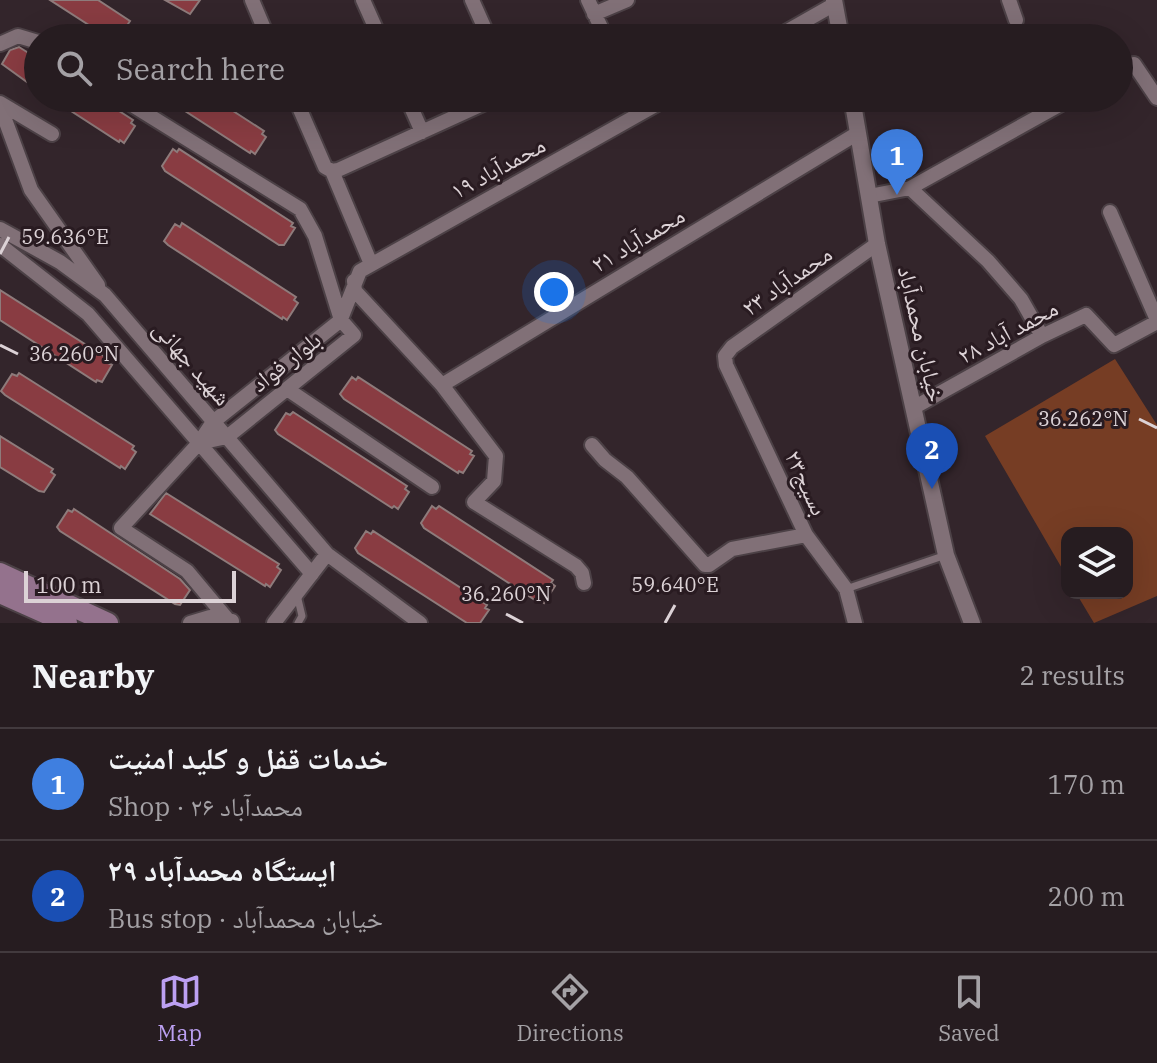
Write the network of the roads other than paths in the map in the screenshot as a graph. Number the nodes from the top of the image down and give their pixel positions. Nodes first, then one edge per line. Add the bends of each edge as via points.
1 (252, 0) edge
2 (363, 0) edge
3 (472, 0) edge
4 (627, 0) edge
5 (1009, 0) edge
6 (835, 2) edge
7 (591, 7) edge
8 (1016, 20) dead end
9 (262, 24) edge
10 (374, 24) edge
11 (483, 24) edge
12 (798, 24) edge
13 (839, 24) edge
14 (24, 38) edge
15 (0, 44) edge
16 (1133, 65) edge
17 (1157, 98) edge
18 (0, 104) edge
19 (144, 112) edge
20 (301, 112) edge
21 (413, 112) edge
22 (466, 112) edge
23 (643, 112) edge
24 (854, 112) edge
25 (1047, 112) edge
26 (422, 132) junction
27 (858, 133) junction
28 (52, 134) dead end
29 (332, 171) junction
30 (910, 188) junction
31 (869, 196) junction
32 (1110, 212) dead end
33 (0, 229) edge
34 (877, 244) junction
35 (0, 245) edge
36 (371, 264) junction
37 (354, 281) junction
38 (105, 295) junction
39 (341, 320) junction
40 (1157, 321) edge
41 (1042, 336) junction
42 (725, 356) joint
43 (442, 385) junction
44 (287, 389) junction
45 (913, 408) junction
46 (213, 422) junction
47 (227, 437) junction
48 (199, 443) junction
49 (592, 445) dead end
50 (432, 487) dead end
51 (806, 535) junction
52 (327, 554) junction
53 (946, 555) junction
54 (0, 573) edge
55 (312, 574) junction
56 (584, 583) dead end
57 (846, 589) junction
58 (0, 593) edge
59 (297, 595) junction
60 (233, 621) edge
61 (67, 623) edge
62 (108, 623) edge
63 (190, 623) edge
64 (274, 623) edge
65 (298, 623) edge
66 (420, 623) edge
67 (855, 623) edge
68 (972, 623) edge

1 - 9 street
2 - 10 street
3 - 11 street
4 - 7 street
5 - 8 street
6 - 12 street
6 - 13 street
14 - 15 street
16 - 17 street
18 - 28 street
18 - 38 street via 31,190
19 - 39 street via 300,209 315,236
20 - 29 street via 325,167
21 - 26 street
22 - 26 street
23 - 36 street, محمدآباد ۱۹
24 - 27 street, خیابان محمدآباد
25 - 30 street
26 - 29 street
27 - 31 street, خیابان محمدآباد
27 - 43 street, محمدآباد ۲۱
29 - 36 street
30 - 31 street
30 - 41 street via 988,261 1021,299
31 - 34 street, خیابان محمدآباد
32 - 40 street
33 - 38 street, شهید جهانی
34 - 42 street, محمدآباد ۲۳
34 - 45 street, خیابان محمدآباد
35 - 48 street, شهید جهانی via 88,314
36 - 37 street, محمدآباد ۱۹
37 - 39 street
37 - 43 street via 355,291
38 - 46 street, شهید جهانی
39 - 44 street, بلوار فواد via 354,335
39 - 46 street, بلوار فواد
40 - 41 street, محمد آباد ۲۸ via 1114,345 1086,315
41 - 45 street, محمد آباد ۲۸
42 - 51 street, بسیج۲۳
43 - 56 street via 496,456 494,481 474,502 576,566
44 - 47 street, بلوار فواد
44 - 50 street
45 - 53 street, خیابان محمدآباد
46 - 47 street, شهید جهانی
46 - 48 street, بلوار فواد
47 - 48 street, بلوار فواد
47 - 52 street, شهید جهانی
48 - 55 street, شهید جهانی
48 - 60 street via 121,528 187,571
49 - 51 street via 705,565 732,549
51 - 57 street, بسیج۲۳
52 - 55 street
52 - 66 street, شهید جهانی
53 - 57 lane
53 - 68 street, خیابان محمدآباد
54 - 62 main road
55 - 59 street
57 - 67 street, بسیج۲۳
58 - 61 main road
59 - 64 street
59 - 65 lane via 302,616
60 - 63 street via 210,617

